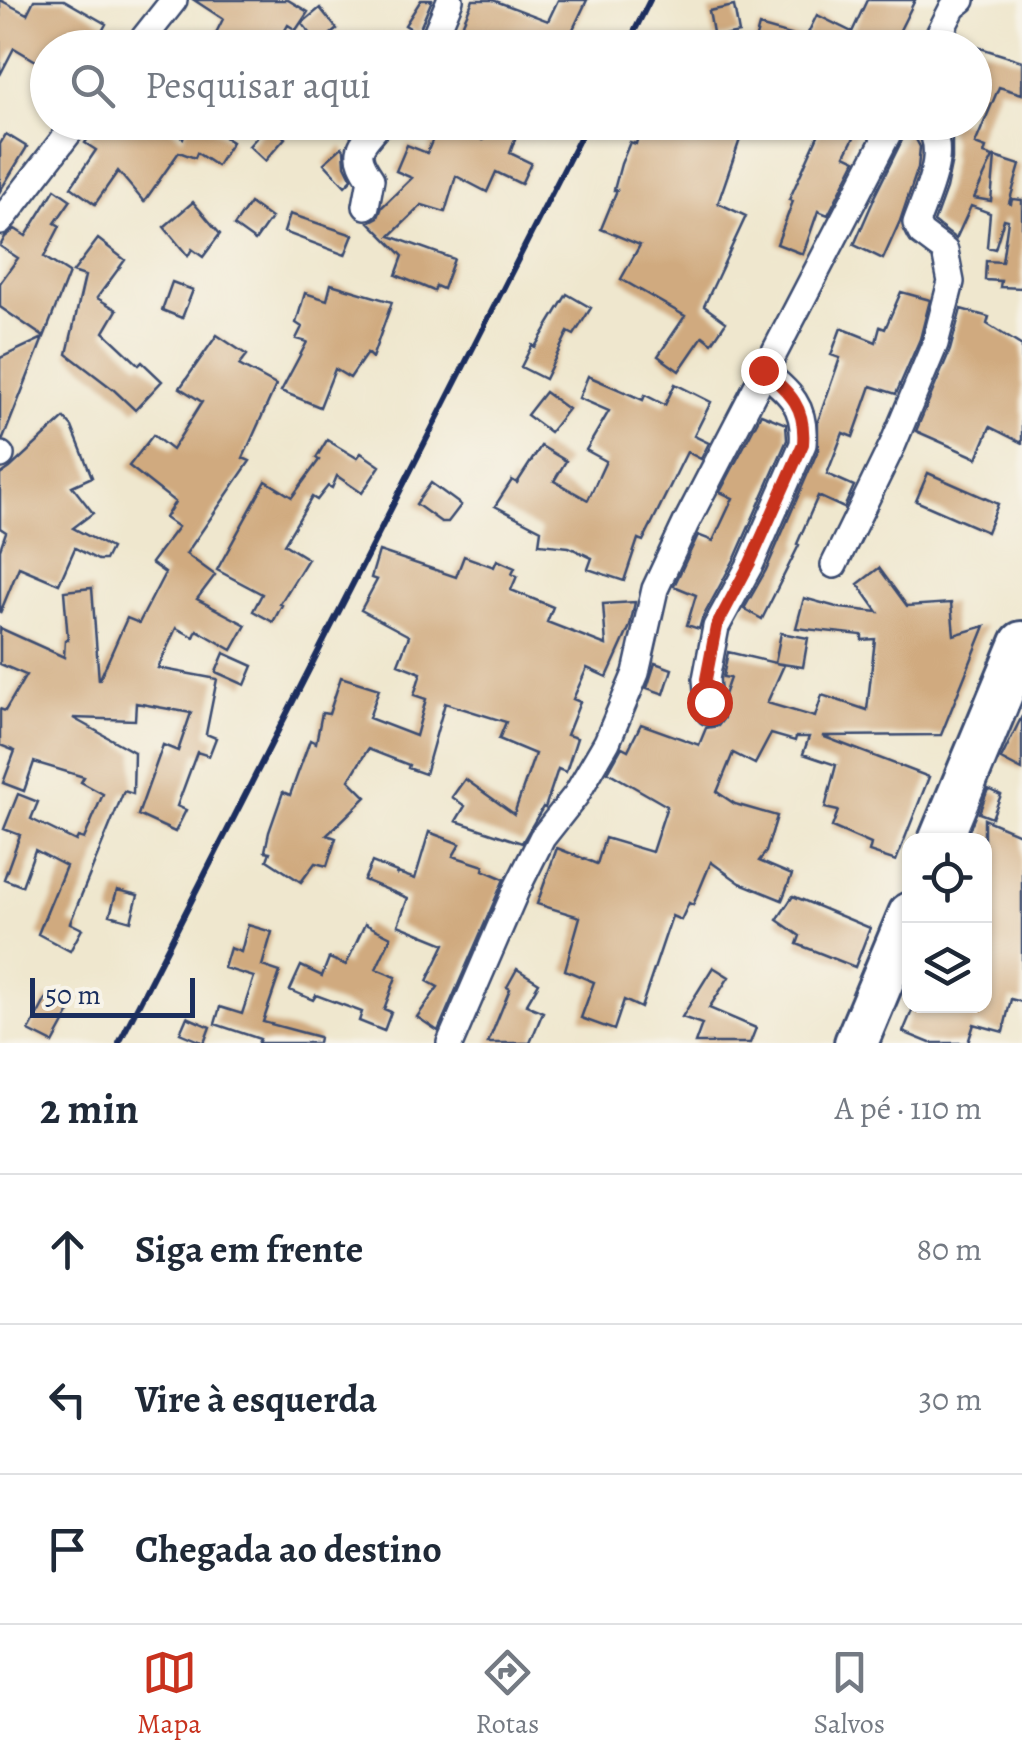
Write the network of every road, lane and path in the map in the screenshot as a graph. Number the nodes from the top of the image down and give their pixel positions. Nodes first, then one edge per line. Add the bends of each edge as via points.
1 (174, 0) edge
2 (450, 0) edge
3 (962, 0) edge
4 (150, 30) edge
5 (438, 30) edge
6 (941, 30) edge
7 (64, 140) edge
8 (366, 140) edge
9 (884, 140) edge
10 (935, 140) edge
11 (366, 206) dead end
12 (1, 220) edge
13 (763, 370) junction
14 (834, 564) dead end
15 (1022, 642) edge
16 (709, 712) dead end
17 (943, 833) edge
18 (906, 923) edge
19 (450, 1043) edge
20 (856, 1043) edge

1 - 4 street
2 - 5 street
3 - 6 street
7 - 12 street
8 - 11 street via 358,161 371,179
9 - 13 street
10 - 14 street via 931,181 916,223 944,252 951,282 935,344
13 - 16 street via 792,394 803,444 716,627 706,679
13 - 19 street via 656,589 636,673 607,742 542,838
15 - 17 highway
18 - 20 highway

